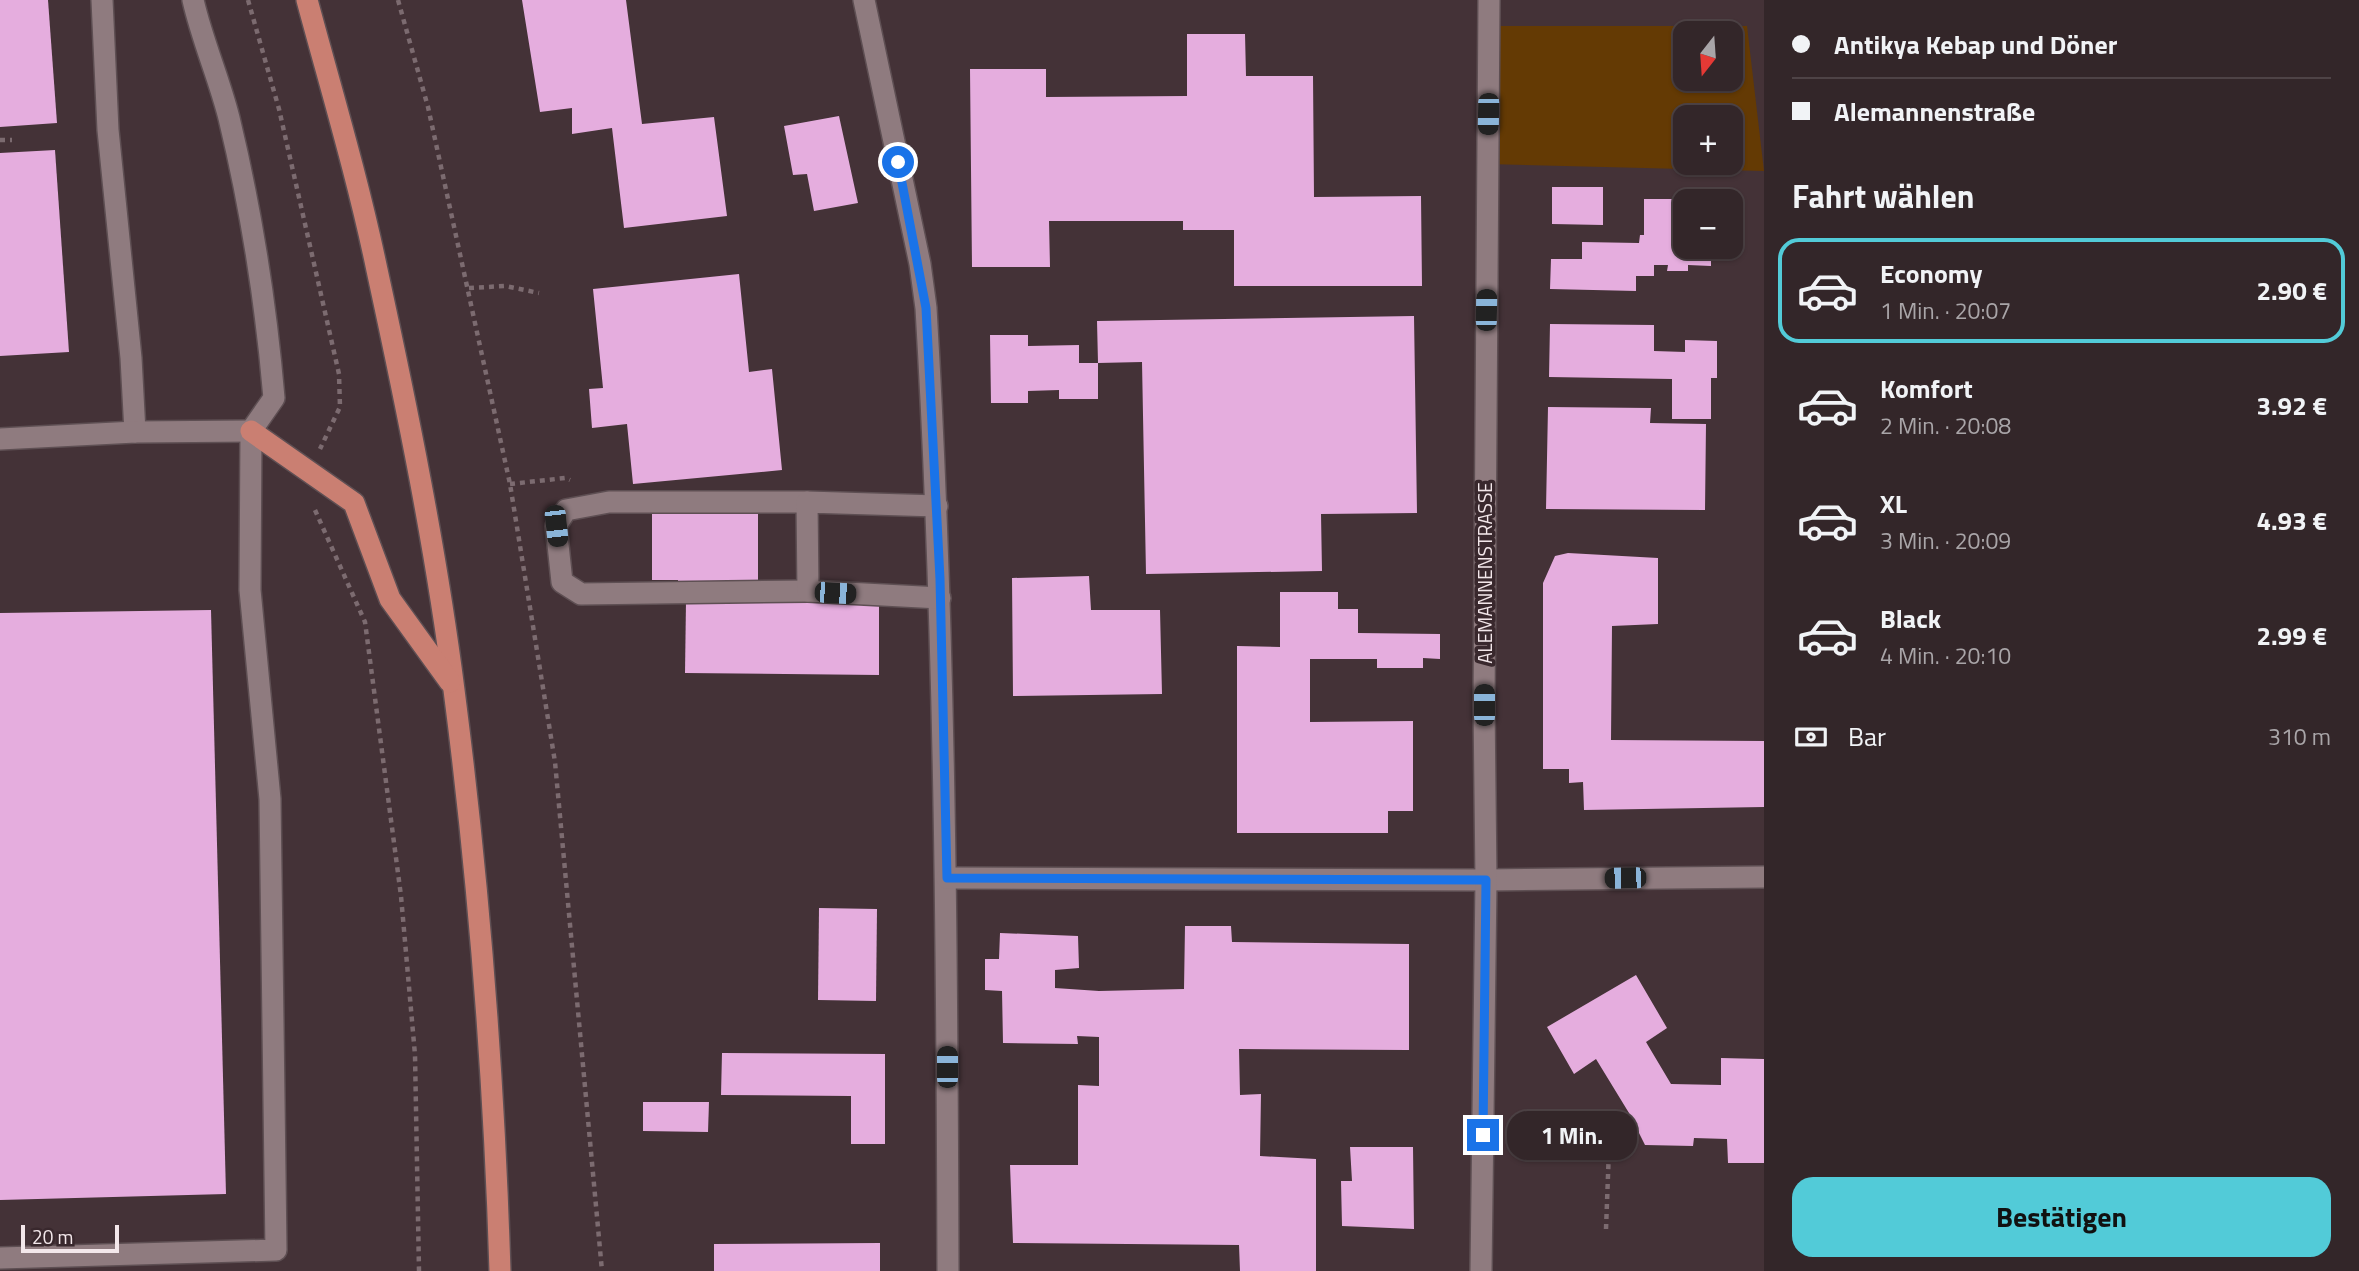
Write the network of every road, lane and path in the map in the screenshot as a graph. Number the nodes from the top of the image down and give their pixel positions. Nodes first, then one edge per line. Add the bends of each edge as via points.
1 (102, 0) edge
2 (193, 0) edge
3 (248, 0) edge
4 (307, 0) edge
5 (398, 0) edge
6 (864, 0) edge
7 (1489, 0) edge
8 (0, 140) edge
9 (12, 140) dead end
10 (469, 288) junction
11 (539, 293) dead end
12 (251, 431) junction
13 (135, 432) junction
14 (0, 439) edge
15 (312, 473) junction
16 (565, 478) dead end
17 (509, 484) junction
18 (807, 502) junction
19 (937, 506) junction
20 (808, 592) junction
21 (940, 598) junction
22 (454, 687) junction
23 (1764, 877) edge
24 (947, 878) junction
25 (1486, 880) junction
26 (1618, 1132) dead end
27 (1606, 1229) dead end
28 (0, 1258) edge
29 (419, 1271) edge
30 (500, 1271) edge
31 (602, 1271) edge
32 (948, 1271) edge
33 (1481, 1271) edge

1 - 13 street via 108,130
2 - 12 street via 228,116 270,345 274,398
3 - 15 path via 279,109 340,374 340,407
4 - 22 main road via 376,266 415,456
5 - 10 path via 428,107
6 - 19 street via 920,264
7 - 25 street, ALEMANNENSTRASSE
8 - 9 path
10 - 11 path via 505,286
10 - 17 path
12 - 13 street
12 - 15 main road
12 - 28 street via 250,590 264,716 272,866 276,1250
13 - 14 street
15 - 22 main road via 354,503 390,599
15 - 29 path via 308,495 365,622 401,896 414,1042
16 - 17 path
17 - 31 path via 555,762
18 - 19 street
18 - 20 street
18 - 20 street via 609,502 566,510 556,526 562,582 581,594
19 - 21 street
20 - 21 street
21 - 24 street
22 - 30 main road via 479,907 495,1122
23 - 25 street
24 - 25 street
24 - 32 street
25 - 33 street, ALEMANNENSTRASSE
26 - 27 path via 1609,1149

